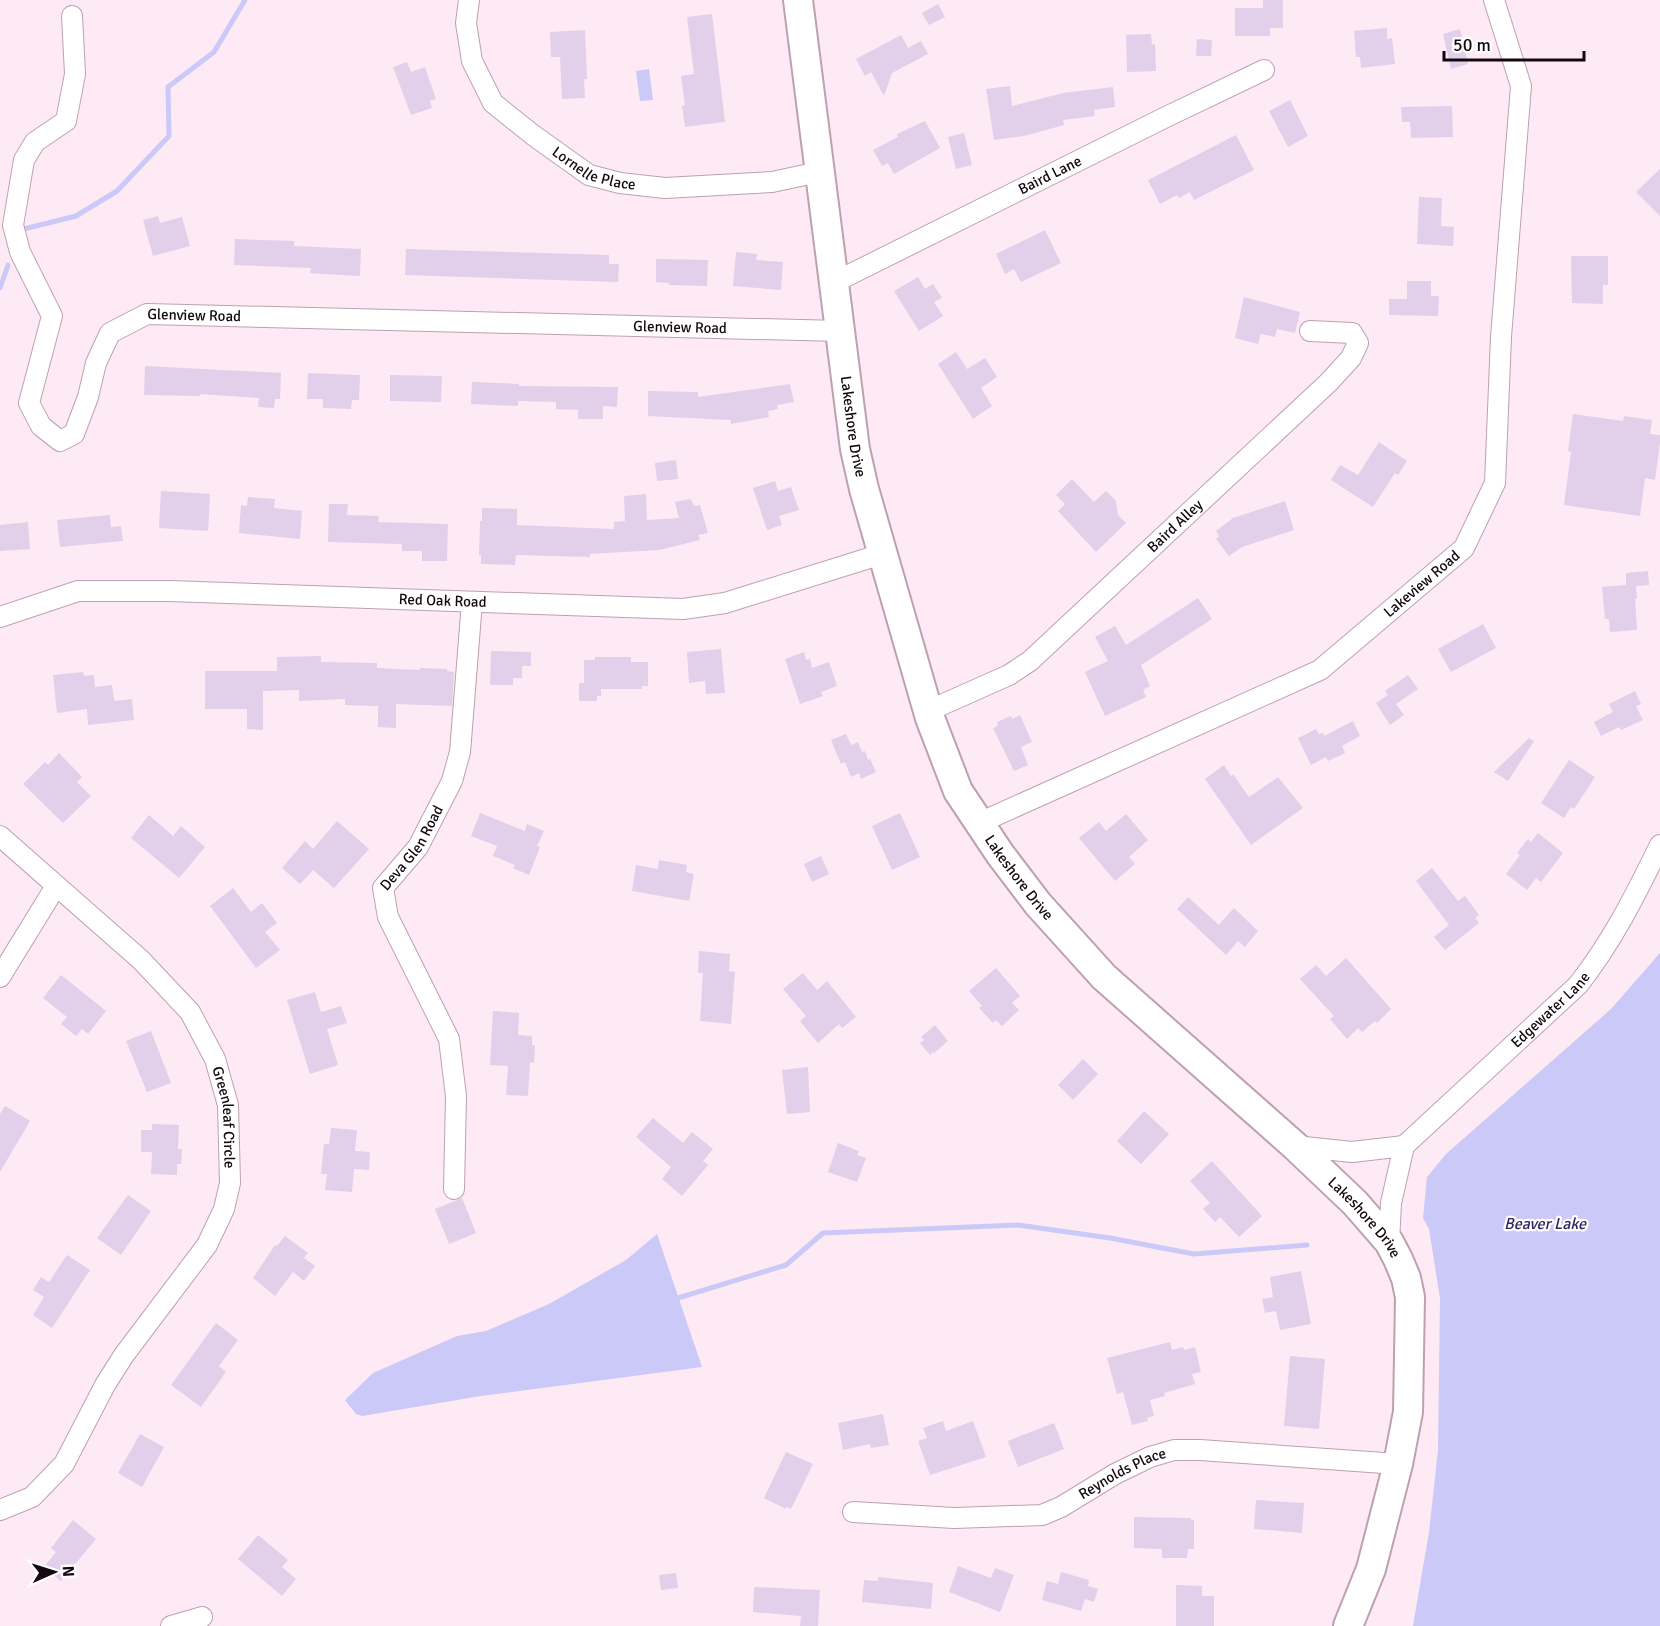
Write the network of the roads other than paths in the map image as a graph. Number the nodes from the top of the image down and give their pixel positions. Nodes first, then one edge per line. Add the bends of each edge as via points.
1 (469, 0) edge
2 (798, 0) edge
3 (1494, 0) edge
4 (72, 16) dead end
5 (1264, 70) dead end
6 (819, 172) junction
7 (835, 282) junction
8 (840, 331) junction
9 (1310, 331) dead end
10 (882, 554) junction
11 (472, 602) junction
12 (0, 617) edge
13 (928, 711) junction
14 (979, 823) junction
15 (0, 836) edge
16 (1660, 845) edge
17 (56, 886) junction
18 (0, 977) edge
19 (1295, 1146) junction
20 (1404, 1146) junction
21 (454, 1189) dead end
22 (1389, 1242) junction
23 (1398, 1464) junction
24 (0, 1510) edge
25 (853, 1512) dead end
26 (201, 1617) dead end
27 (171, 1626) edge
28 (1348, 1626) edge

1 - 6 street, Lornelle Place via 466,23 472,61 493,103 589,175 665,188 772,182
2 - 6 street, Lakeshore Drive
3 - 14 street, Lakeview Road via 1521,86 1495,483 1464,548 1320,670
4 - 8 street, Glenview Road via 75,74 66,121 35,142 24,160 14,225 20,252 52,316 29,403 41,426 60,441 74,434 96,363 110,333 147,314
5 - 7 street, Baird Lane
6 - 7 street, Lakeshore Drive
7 - 8 street, Lakeshore Drive
8 - 10 street, Lakeshore Drive via 855,449
9 - 13 street, Baird Alley via 1352,333 1358,343 1351,358 1328,383 1030,661 1009,675
10 - 11 street, Red Oak Road via 725,603 682,609
10 - 13 street, Lakeshore Drive
11 - 12 street, Red Oak Road via 78,591
11 - 21 street, Deva Glen Road via 460,752 452,781 418,848 383,888 388,917 449,1039 456,1096
13 - 14 street, Lakeshore Drive via 958,791
14 - 19 street, Lakeshore Drive via 1038,904 1104,976
15 - 17 street, Greenleaf Circle
16 - 20 street, Edgewater Lane via 1600,958 1578,985
17 - 18 street
17 - 24 street, Greenleaf Circle via 141,960 190,1012 215,1059 228,1105 230,1183 224,1209 207,1245 124,1355 64,1464 32,1497
19 - 20 street via 1352,1152
19 - 22 street, Lakeshore Drive
20 - 22 street via 1391,1203
22 - 23 street, Lakeshore Drive via 1406,1278 1410,1297 1407,1412
23 - 25 street, Reynolds Place via 1174,1450 1115,1474 1042,1515 954,1518
23 - 28 street, Lakeshore Drive via 1371,1569
26 - 27 street

